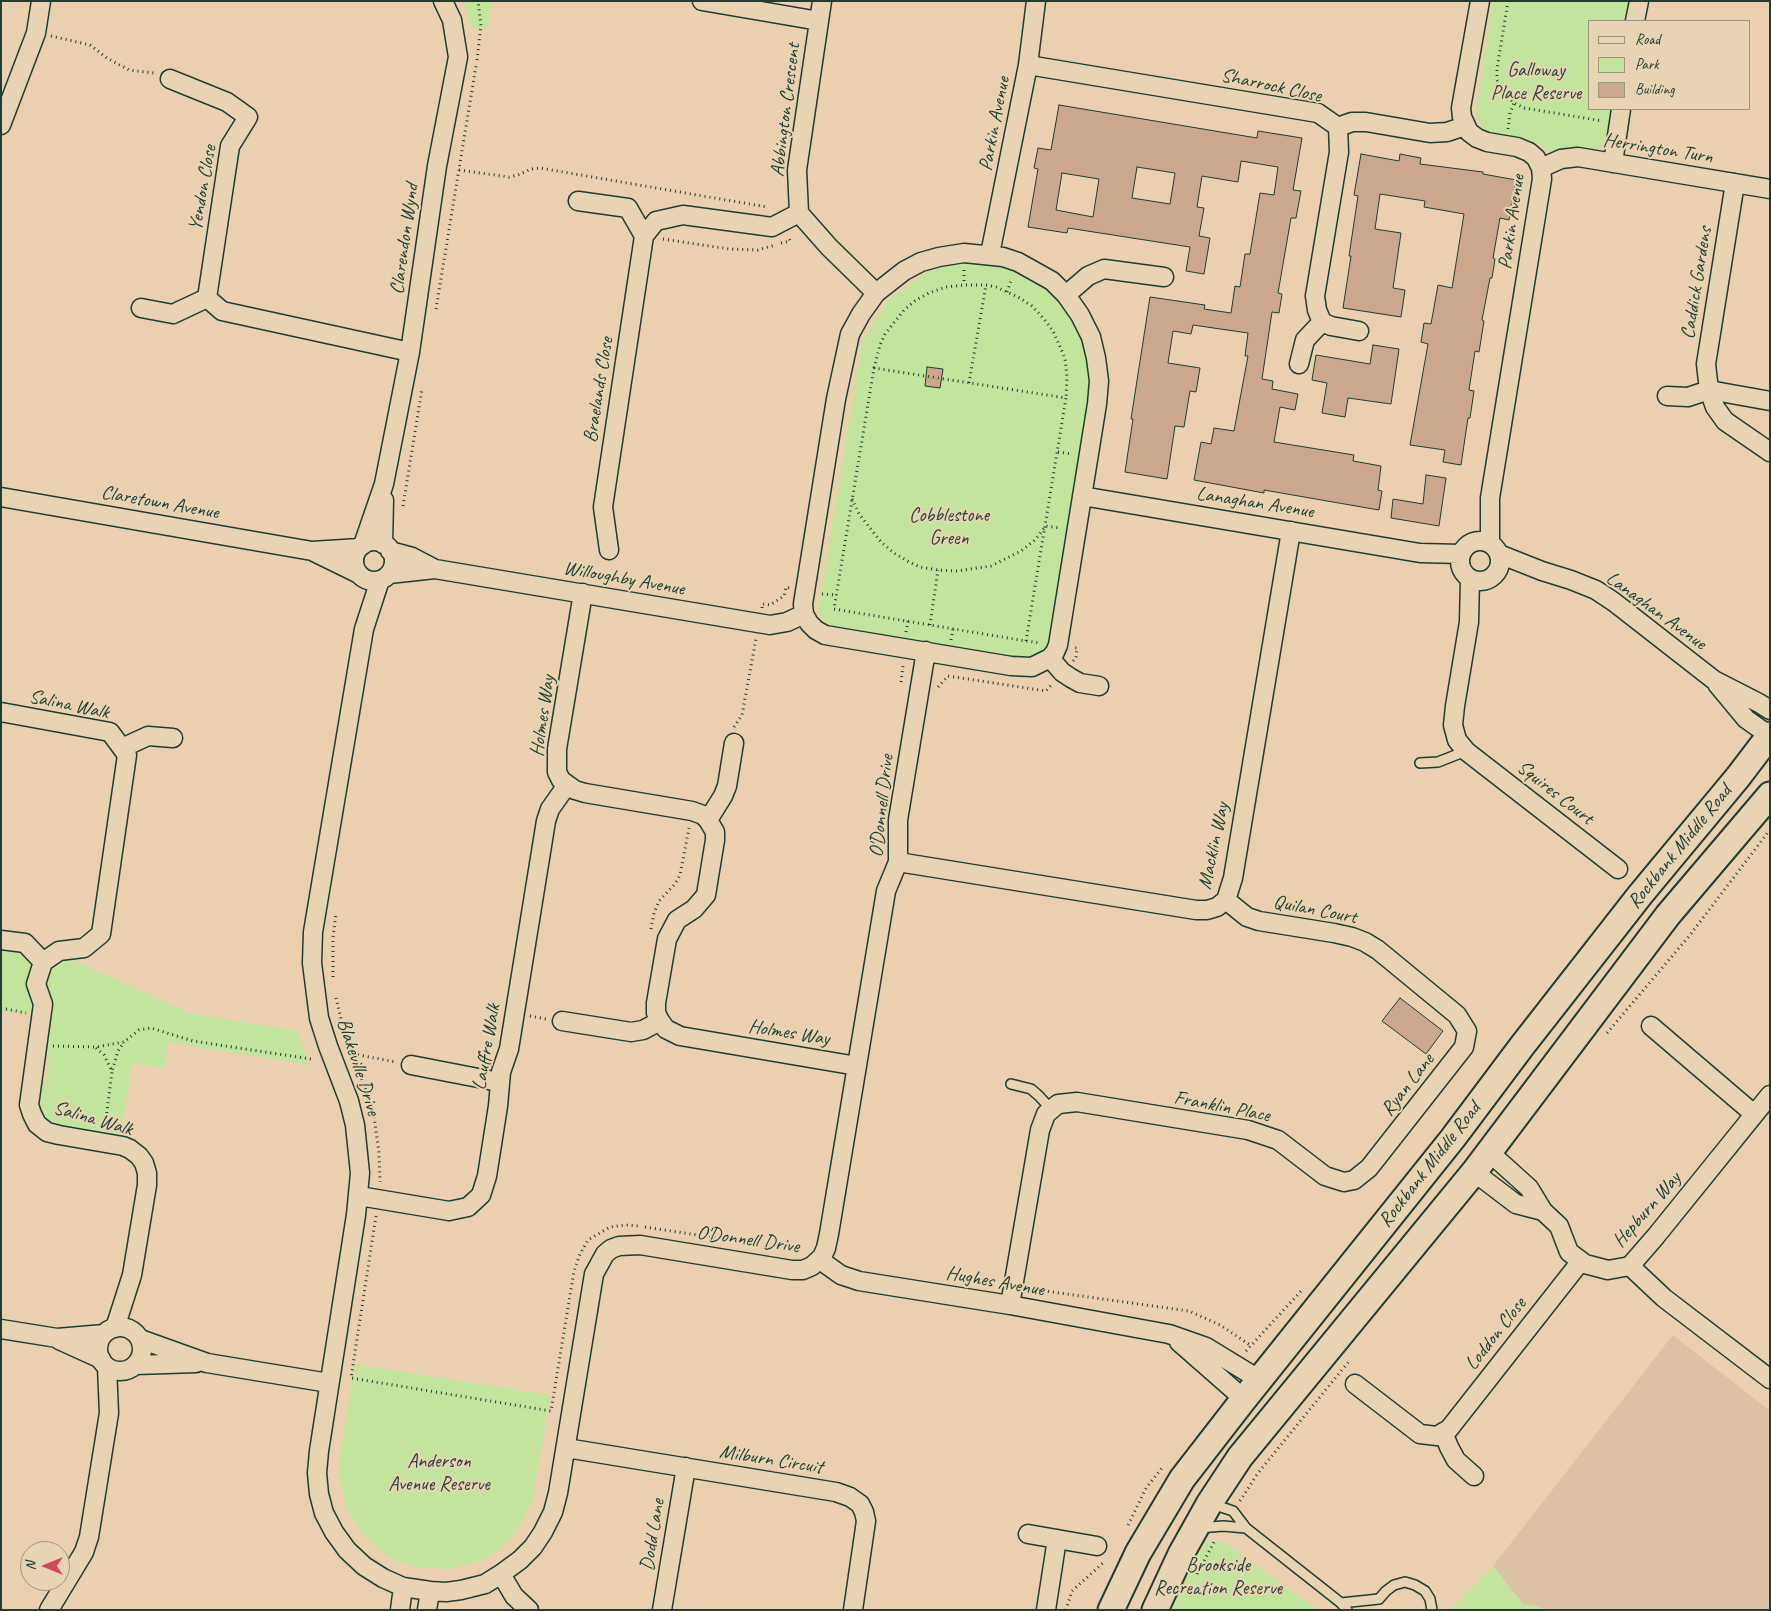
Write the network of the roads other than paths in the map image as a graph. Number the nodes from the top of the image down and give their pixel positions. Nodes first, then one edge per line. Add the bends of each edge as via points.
1 (41, 1) edge
2 (443, 1) edge
3 (702, 1) edge
4 (822, 1) edge
5 (1036, 1) edge
6 (1480, 1) edge
7 (1639, 1) edge
8 (1635, 20) edge
9 (819, 21) junction
10 (1028, 65) junction
11 (170, 79) road end
12 (1620, 116) edge
13 (1, 125) edge
14 (1465, 126) junction
15 (1338, 128) junction
16 (1613, 163) junction
17 (1541, 168) junction
18 (1735, 183) junction
19 (1770, 189) edge
20 (578, 201) dead end
21 (799, 213) junction
22 (644, 236) junction
23 (990, 254) junction
24 (1164, 277) dead end
25 (876, 293) junction
26 (1066, 295) junction
27 (207, 298) junction
28 (141, 308) dead end
29 (1322, 322) junction
30 (1359, 331) dead end
31 (410, 352) junction
32 (1299, 364) dead end
33 (1708, 390) junction
34 (1667, 396) dead end
35 (1770, 401) edge
36 (1770, 452) edge
37 (384, 484) junction
38 (1082, 496) junction
39 (1, 497) edge
40 (1291, 531) junction
41 (361, 546) junction
42 (387, 547) junction
43 (609, 550) dead end
44 (312, 551) junction
45 (1479, 562) junction
46 (435, 569) junction
47 (373, 576) junction
48 (583, 593) junction
49 (804, 614) junction
50 (926, 651) junction
51 (1050, 658) junction
52 (1714, 680) junction
53 (1099, 686) dead end
54 (1770, 710) edge
55 (1, 712) edge
56 (1770, 736) edge
57 (173, 738) dead end
58 (734, 743) dead end
59 (122, 748) junction
60 (1466, 751) junction
61 (1420, 763) dead end
62 (567, 785) junction
63 (1770, 795) edge
64 (708, 820) junction
65 (898, 862) junction
66 (1618, 869) dead end
67 (1226, 900) junction
68 (1, 940) edge
69 (42, 962) junction
70 (562, 1021) road end
71 (660, 1021) junction
72 (1464, 1023) joint
73 (1651, 1026) dead end
74 (411, 1065) road end
75 (857, 1066) junction
76 (499, 1082) junction
77 (1011, 1084) dead end
78 (1770, 1095) edge
79 (1050, 1109) junction
80 (1754, 1114) junction
81 (1453, 1138) junction
82 (1489, 1152) junction
83 (1369, 1168) joint
84 (1474, 1172) junction
85 (359, 1196) junction
86 (1543, 1212) junction
87 (820, 1260) junction
88 (1581, 1261) junction
89 (1630, 1266) junction
90 (132, 1275) junction
91 (1010, 1305) junction
92 (1, 1329) edge
93 (109, 1331) junction
94 (1169, 1334) junction
95 (136, 1335) junction
96 (57, 1338) junction
97 (104, 1363) junction
98 (207, 1363) junction
99 (131, 1368) junction
100 (1770, 1379) edge
101 (1260, 1380) junction
102 (329, 1383) junction
103 (1355, 1384) dead end
104 (1244, 1399) junction
105 (1280, 1408) junction
106 (110, 1413) junction
107 (1443, 1432) junction
108 (566, 1448) junction
109 (686, 1468) junction
110 (1474, 1476) dead end
111 (1209, 1504) junction
112 (1161, 1514) junction
113 (1196, 1528) junction
114 (1246, 1528) junction
115 (1028, 1534) dead end
116 (1057, 1539) junction
117 (1097, 1546) dead end
118 (501, 1574) junction
119 (417, 1589) junction
120 (1344, 1606) edge
121 (49, 1610) edge
122 (400, 1610) edge
123 (427, 1610) edge
124 (529, 1610) edge
125 (662, 1610) edge
126 (853, 1610) edge
127 (1046, 1610) edge
128 (1111, 1610) edge
129 (1156, 1610) edge
130 (1432, 1610) edge

1 - 13 street via 36,33
2 - 31 street, Clarendon Wynd via 452,20 458,57 437,166
3 - 9 street, Abbington Crescent
4 - 9 street, Abbington Crescent
5 - 10 street, Parkin Avenue
6 - 14 street via 1461,108
7 - 8 street
9 - 21 street, Abbington Crescent via 797,170
10 - 15 street, Sharrock Close via 1318,114
10 - 23 street, Parkin Avenue
11 - 27 street, Yendon Close via 227,102 248,117 230,146
12 - 16 street
14 - 15 street via 1430,133 1366,122 1352,122
14 - 17 street, Parkin Avenue via 1486,142 1528,152
15 - 29 street, Sharrock Close via 1339,152 1315,296 1316,310
16 - 17 street, Herrington Turn via 1578,157 1561,159
16 - 18 street, Herrington Turn
17 - 45 street, Parkin Avenue via 1540,195
18 - 19 street, Herrington Turn
18 - 33 street, Caddick Gardens via 1707,356
20 - 22 street via 628,208
21 - 22 street via 772,227 683,215 656,221
21 - 25 street
22 - 43 street, Braelands Close via 603,507
23 - 25 street via 964,253 921,262
23 - 26 street via 1034,270
24 - 26 street via 1104,270 1088,276
25 - 49 street via 850,334 842,364 804,591
26 - 38 street via 1091,337 1099,381
27 - 28 street via 173,314
27 - 31 street via 222,312
29 - 30 street
29 - 32 street via 1305,340
31 - 37 street, Clarendon Wynd
33 - 34 street via 1688,397
33 - 35 street
33 - 36 street, Caddick Gardens via 1725,421
37 - 41 street, Clarendon Wynd
37 - 42 street, Clarendon Wynd
38 - 40 street, Lanaghan Avenue
38 - 51 street via 1058,645
39 - 44 street, Claretown Avenue
40 - 45 street, Lanaghan Avenue
40 - 67 street, Macklin Way via 1233,878
41 - 42 street via 373,542
41 - 44 street, Claretown Avenue
41 - 47 street via 354,558 356,569
42 - 46 street, Willoughby Avenue
42 - 47 street via 394,562
44 - 47 street, Claretown Avenue
45 - 52 street, Lanaghan Avenue via 1542,571 1596,590
45 - 60 street, Squires Court via 1454,706 1453,725 1457,740
46 - 47 street, Willoughby Avenue
46 - 48 street, Willoughby Avenue
47 - 85 street, Blakeville Drive via 318,898 312,963 319,1018 355,1125 359,1150
48 - 49 street, Willoughby Avenue via 770,625
48 - 62 street, Holmes Way via 557,749 557,772
49 - 50 street via 816,630 825,635
50 - 51 street via 1024,668
50 - 65 street, O'Donnell Drive via 898,820
51 - 53 street via 1071,678
52 - 54 street, Lanaghan Avenue
52 - 56 street, Lanaghan Avenue via 1746,719
55 - 59 street, Salina Walk via 110,732
56 - 81 street, Rockbank Middle Road via 1640,895
57 - 59 street, Salina Walk via 148,736
58 - 64 street via 727,786
59 - 69 street, Salina Walk via 127,755 101,934 84,948 59,951
60 - 61 lane via 1438,762
60 - 66 street, Squires Court
62 - 64 street via 585,793 692,811
62 - 76 street, Lauffre Walk via 546,821 509,1049
63 - 82 street, Rockbank Middle Road via 1668,915
64 - 71 street via 716,840 709,885 702,902 677,920 667,939 656,1002
65 - 67 street, Macklin Way via 1196,910 1212,909
65 - 75 street, O'Donnell Drive via 886,891
67 - 72 street, Quilan Court via 1259,921 1334,933 1365,942 1445,1004
68 - 69 street via 25,943
69 - 90 street, Salina Walk via 36,984 43,1004 42,1017 29,1105 37,1124 47,1132 130,1149 144,1163 147,1185
70 - 71 street via 631,1032
71 - 75 street, Holmes Way via 666,1029 680,1036
72 - 83 street, Ryan Lane via 1466,1040 1458,1057
73 - 80 street
74 - 76 street
75 - 87 street, O'Donnell Drive via 829,1234
76 - 85 street, Lauffre Walk via 487,1176 481,1195 468,1207 449,1211
77 - 79 lane via 1031,1089
78 - 80 street, Hepburn Way
79 - 83 street, Franklin Place via 1058,1104 1077,1102 1248,1130 1278,1140 1325,1176 1344,1182 1354,1180
79 - 91 street via 1040,1130
80 - 89 street, Hepburn Way
81 - 82 street
81 - 84 street
81 - 101 street, Rockbank Middle Road
82 - 84 street, Rockbank Middle Road
82 - 86 street via 1529,1188
84 - 86 street via 1516,1204
84 - 105 street, Rockbank Middle Road
85 - 102 street, Blakeville Drive
86 - 88 street via 1559,1226 1569,1252
87 - 91 street, Hughes Avenue via 848,1279
87 - 108 street, O'Donnell Drive via 803,1270 792,1270 640,1245 619,1246 604,1254 594,1274
88 - 89 street, Hepburn Way via 1608,1270
88 - 107 street, Loddon Close
89 - 100 street via 1664,1298
90 - 93 street, Salina Walk
90 - 95 street, Salina Walk
91 - 94 street, Hughes Avenue
92 - 96 street
93 - 95 street via 127,1328
93 - 96 street
93 - 97 street via 99,1346
94 - 101 street, Hughes Avenue via 1206,1347
94 - 104 street
95 - 98 street
95 - 99 street via 142,1352
96 - 97 street
97 - 99 street via 120,1371
97 - 106 street
98 - 99 street
98 - 102 street
99 - 106 street
101 - 104 street, Rockbank Middle Road
101 - 105 street
102 - 119 street, Blakeville Drive via 317,1473 324,1513 334,1532 358,1561 382,1578
103 - 107 street via 1420,1434 1437,1436
104 - 105 street
104 - 112 street, Rockbank Middle Road via 1182,1479
105 - 111 street, Rockbank Middle Road via 1240,1457
106 - 121 street via 89,1537 84,1552
107 - 110 street via 1456,1460
108 - 109 street, Milburn Circuit
108 - 118 street, O'Donnell Drive via 558,1493 543,1532 520,1560
109 - 125 street, Dodd Lane
109 - 126 street, Milburn Circuit via 836,1492 860,1504 866,1530
111 - 112 street via 1186,1501
111 - 113 street, Rockbank Middle Road
111 - 114 lane via 1233,1511
112 - 128 street, Rockbank Middle Road
113 - 114 lane
113 - 129 street, Rockbank Middle Road
114 - 120 lane
115 - 116 street
116 - 117 street
116 - 127 street
118 - 119 street, O'Donnell Drive via 485,1584 461,1590
118 - 124 street via 514,1596
119 - 122 street
119 - 123 street
120 - 130 lane via 1379,1600 1394,1584 1405,1582 1416,1584 1425,1591

